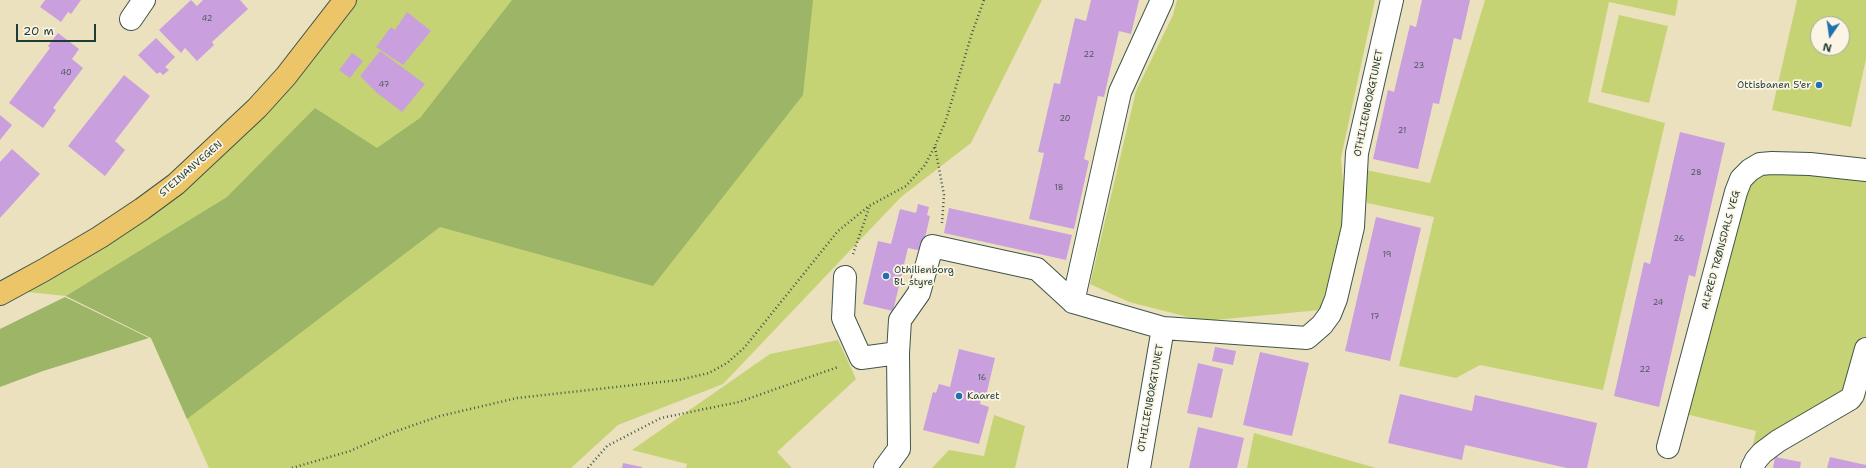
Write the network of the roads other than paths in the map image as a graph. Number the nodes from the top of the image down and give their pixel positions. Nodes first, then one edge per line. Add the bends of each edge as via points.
1 (144, 0) edge
2 (345, 0) edge
3 (1162, 0) edge
4 (1392, 0) edge
5 (131, 19) dead end
6 (1866, 170) edge
7 (845, 277) road end
8 (0, 294) edge
9 (1073, 302) junction
10 (1163, 328) junction
11 (1866, 349) edge
12 (898, 353) junction
13 (1668, 447) dead end
14 (885, 468) edge
15 (1139, 468) edge
16 (1752, 468) edge

1 - 5 street
2 - 8 main road, STEINANVEGEN via 315,41 267,97 176,184 100,237
3 - 9 street via 1120,92
4 - 10 street, OTHILIENBORGTUNET via 1357,153 1353,227 1330,314 1307,338
6 - 13 street, ALFRED TRØNSDALS VEG via 1772,163 1760,164 1741,179
7 - 12 street via 843,318 861,358
9 - 10 street, OTHILIENBORGTUNET
9 - 12 street via 1037,269 932,246 919,293 900,320
10 - 15 street, OTHILIENBORGTUNET
11 - 16 street via 1850,400 1778,441 1762,453
12 - 14 street via 899,449

